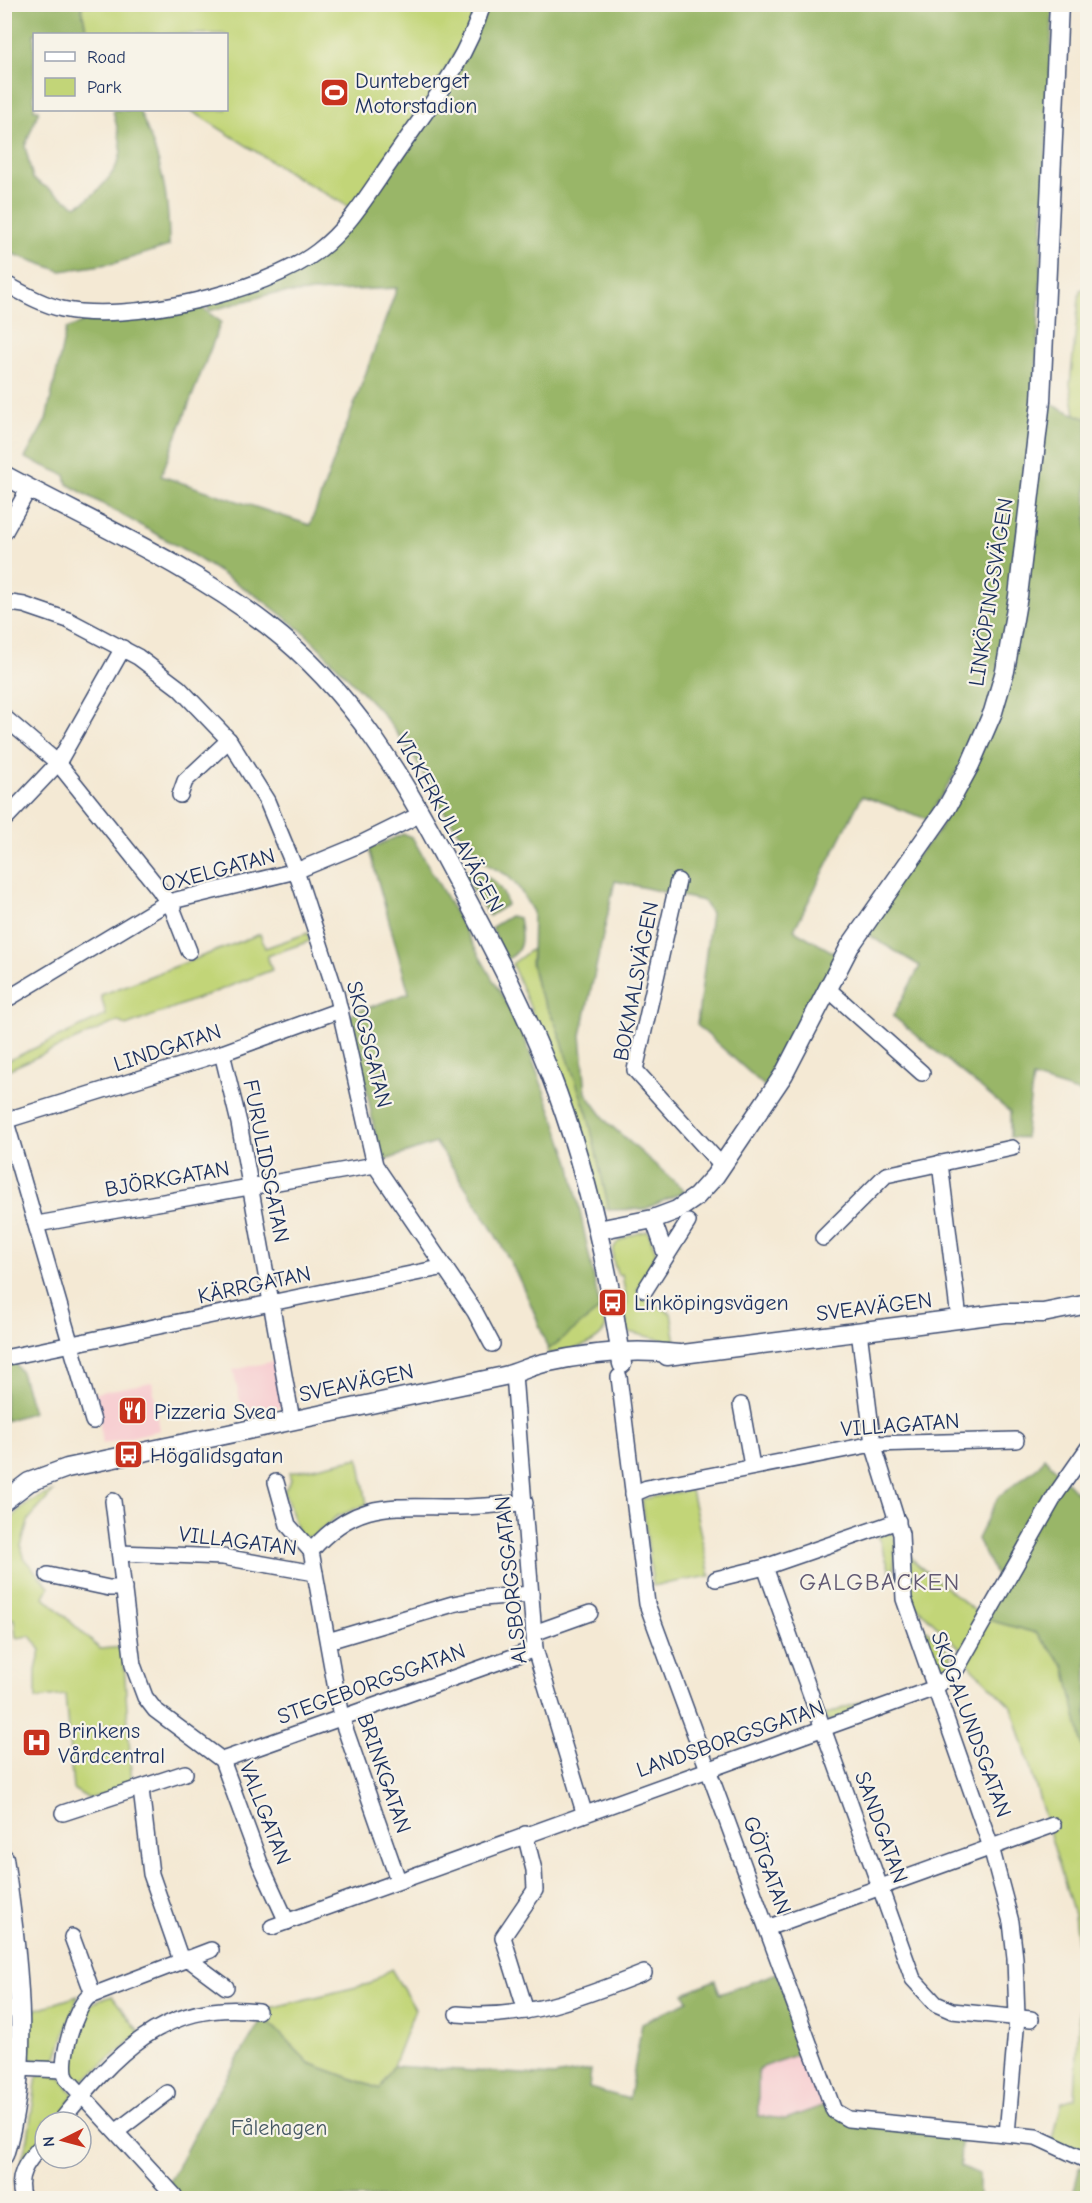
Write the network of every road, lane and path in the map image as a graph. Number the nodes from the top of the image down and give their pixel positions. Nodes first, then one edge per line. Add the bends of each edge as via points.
1 (483, 4) edge
2 (1059, 4) edge
3 (4, 283) edge
4 (4, 475) edge
5 (29, 488) junction
6 (4, 533) edge
7 (6, 602) edge
8 (123, 648) junction
9 (4, 717) edge
10 (230, 740) junction
11 (58, 763) junction
12 (180, 795) dead end
13 (421, 814) junction
14 (4, 820) edge
15 (296, 871) junction
16 (678, 880) dead end
17 (168, 903) junction
18 (189, 951) dead end
19 (828, 989) junction
20 (4, 1001) edge
21 (340, 1010) junction
22 (222, 1053) junction
23 (922, 1073) dead end
24 (6, 1118) edge
25 (1012, 1148) dead end
26 (940, 1163) junction
27 (375, 1165) junction
28 (723, 1166) junction
29 (250, 1186) junction
30 (653, 1219) junction
31 (688, 1222) dead end
32 (38, 1224) junction
33 (598, 1230) junction
34 (824, 1238) dead end
35 (666, 1256) junction
36 (445, 1267) junction
37 (645, 1290) dead end
38 (271, 1303) junction
39 (1084, 1305) edge
40 (959, 1319) junction
41 (859, 1331) junction
42 (72, 1344) junction
43 (492, 1344) dead end
44 (4, 1358) edge
45 (620, 1364) junction
46 (514, 1374) junction
47 (741, 1405) dead end
48 (292, 1420) junction
49 (93, 1421) dead end
50 (1016, 1440) dead end
51 (873, 1444) junction
52 (1088, 1448) edge
53 (104, 1461) junction
54 (752, 1466) junction
55 (276, 1482) dead end
56 (633, 1494) junction
57 (4, 1501) edge
58 (113, 1501) dead end
59 (525, 1503) junction
60 (4, 1516) edge
61 (898, 1521) junction
62 (311, 1551) junction
63 (120, 1553) junction
64 (765, 1567) junction
65 (315, 1573) junction
66 (48, 1575) dead end
67 (716, 1579) dead end
68 (124, 1588) junction
69 (531, 1594) junction
70 (590, 1613) dead end
71 (534, 1633) junction
72 (328, 1641) junction
73 (535, 1649) junction
74 (935, 1688) junction
75 (342, 1717) junction
76 (823, 1729) junction
77 (222, 1760) junction
78 (709, 1770) junction
79 (185, 1773) dead end
80 (141, 1789) junction
81 (584, 1812) junction
82 (63, 1813) dead end
83 (1053, 1825) dead end
84 (525, 1834) junction
85 (991, 1847) junction
86 (4, 1858) edge
87 (398, 1880) junction
88 (880, 1887) junction
89 (287, 1922) junction
90 (272, 1927) dead end
91 (767, 1928) junction
92 (72, 1937) dead end
93 (211, 1950) dead end
94 (184, 1959) junction
95 (644, 1974) dead end
96 (226, 1987) dead end
97 (93, 1994) junction
98 (12, 2009) edge
99 (258, 2011) dead end
100 (526, 2012) junction
101 (457, 2014) dead end
102 (1024, 2018) junction
103 (18, 2068) junction
104 (63, 2070) junction
105 (167, 2093) dead end
106 (83, 2094) junction
107 (70, 2110) edge
108 (117, 2132) junction
109 (1007, 2134) junction
110 (4, 2155) edge
111 (33, 2157) edge
112 (1088, 2161) edge
113 (22, 2193) edge
114 (174, 2195) dead end

1 - 3 street via 457,65 380,177 342,229 303,261 264,280 200,299 112,313 62,309
2 - 19 main road, LINKÖPINGSVÄGEN via 1041,401 1005,671 984,738 959,786 850,946
4 - 5 main road, VICKERKULLAVÄGEN
5 - 6 street
5 - 13 main road, VICKERKULLAVÄGEN via 207,584 268,626 311,664 359,716
7 - 8 street, SKOGSGATAN via 53,614
8 - 10 street, SKOGSGATAN via 179,688
8 - 11 street
9 - 11 street
10 - 12 street via 185,781
10 - 15 street, SKOGSGATAN via 267,801
11 - 14 street
11 - 17 street
13 - 15 street, OXELGATAN via 354,848
13 - 33 main road, VICKERKULLAVÄGEN via 537,1041 572,1135
15 - 17 street, OXELGATAN
15 - 21 street, SKOGSGATAN
16 - 28 street, BOKMALSVÄGEN via 635,1070
17 - 18 street
17 - 20 street, OXELGATAN
19 - 23 street
19 - 28 main road, LINKÖPINGSVÄGEN via 784,1074
21 - 22 street, LINDGATAN
21 - 27 street, SKOGSGATAN
22 - 24 street, LINDGATAN
22 - 29 street, FURULIDSGATAN
24 - 32 street
25 - 26 street
26 - 34 street via 886,1175
26 - 40 street
27 - 29 street, BJÖRKGATAN
27 - 36 street, SKOGSGATAN
28 - 30 main road, LINKÖPINGSVÄGEN via 690,1203
29 - 32 street, BJÖRKGATAN
29 - 38 street, FURULIDSGATAN
30 - 33 main road, LINKÖPINGSVÄGEN
30 - 35 street
31 - 35 street
32 - 42 street
33 - 45 main road, VICKERKULLAVÄGEN
35 - 37 street
36 - 38 street, KÄRRGATAN
36 - 43 street, SKOGSGATAN
38 - 42 street, KÄRRGATAN
38 - 48 street, FURULIDSGATAN
39 - 40 main road, SVEAVÄGEN via 1043,1313
40 - 41 main road, SVEAVÄGEN
41 - 45 main road, SVEAVÄGEN via 678,1354 639,1350
41 - 51 street, SKOGALUNDSGATAN
42 - 44 street, KÄRRGATAN
42 - 49 street
45 - 46 main road, SVEAVÄGEN via 543,1363
45 - 56 street, GÖTGATAN
46 - 48 main road, SVEAVÄGEN
46 - 59 street, ALSBORGSGATAN
47 - 54 street
48 - 53 main road, SVEAVÄGEN
50 - 51 street, VILLAGATAN
51 - 54 street, VILLAGATAN
51 - 61 street, SKOGALUNDSGATAN
52 - 74 street, LANDSBORGSGATAN via 1051,1503 956,1670
53 - 57 main road, SVEAVÄGEN via 47,1474 15,1490
53 - 60 main road, SVEAVÄGEN via 33,1490
54 - 56 street, VILLAGATAN
55 - 62 street via 288,1525
56 - 78 street, GÖTGATAN via 644,1593
58 - 63 street
59 - 62 street, VILLAGATAN via 407,1505 370,1511 336,1525
59 - 69 street, ALSBORGSGATAN
61 - 64 street
61 - 74 street, SKOGALUNDSGATAN via 904,1599
62 - 65 street, VILLAGATAN
63 - 65 street, VILLAGATAN via 200,1555
63 - 68 street
64 - 67 street
64 - 76 street, SANDGATAN
65 - 72 street, BRINKGATAN
66 - 68 street
68 - 77 street, VALLGATAN via 133,1665 145,1697 155,1710
69 - 71 street, ALSBORGSGATAN
69 - 72 street via 453,1604
70 - 71 street
71 - 73 street, ALSBORGSGATAN
72 - 75 street, BRINKGATAN
73 - 75 street, STEGEBORGSGATAN
73 - 81 street, ALSBORGSGATAN
74 - 76 street, LANDSBORGSGATAN
74 - 85 street, SKOGALUNDSGATAN
75 - 77 street, STEGEBORGSGATAN
75 - 87 street, BRINKGATAN
76 - 78 street, LANDSBORGSGATAN
76 - 88 street, SANDGATAN
77 - 89 street, VALLGATAN via 260,1863
78 - 81 street, LANDSBORGSGATAN
78 - 91 street, GÖTGATAN
79 - 80 street
80 - 82 street
80 - 94 street via 151,1875
81 - 84 street, LANDSBORGSGATAN
83 - 85 street
84 - 87 street, LANDSBORGSGATAN
84 - 100 street via 535,1890 503,1937
85 - 88 street
85 - 102 street, SKOGALUNDSGATAN via 1011,1922
86 - 98 main road
87 - 89 street, LANDSBORGSGATAN
88 - 91 street
88 - 102 street, SANDGATAN via 913,1979 925,1994 952,2011
89 - 90 street, LANDSBORGSGATAN
91 - 109 street, GÖTGATAN via 834,2111 848,2119
92 - 97 street
93 - 94 street
94 - 96 street
94 - 97 street
95 - 100 street via 567,2002
97 - 104 street via 77,2012
98 - 103 main road
99 - 106 street via 210,2009 169,2021 120,2055
100 - 101 street
102 - 109 street, SKOGALUNDSGATAN
103 - 104 street
103 - 110 main road via 15,2107
104 - 106 street
105 - 108 street
106 - 107 street
106 - 108 street
108 - 114 street
109 - 112 street, GÖTGATAN via 1036,2138
111 - 113 street via 22,2171

